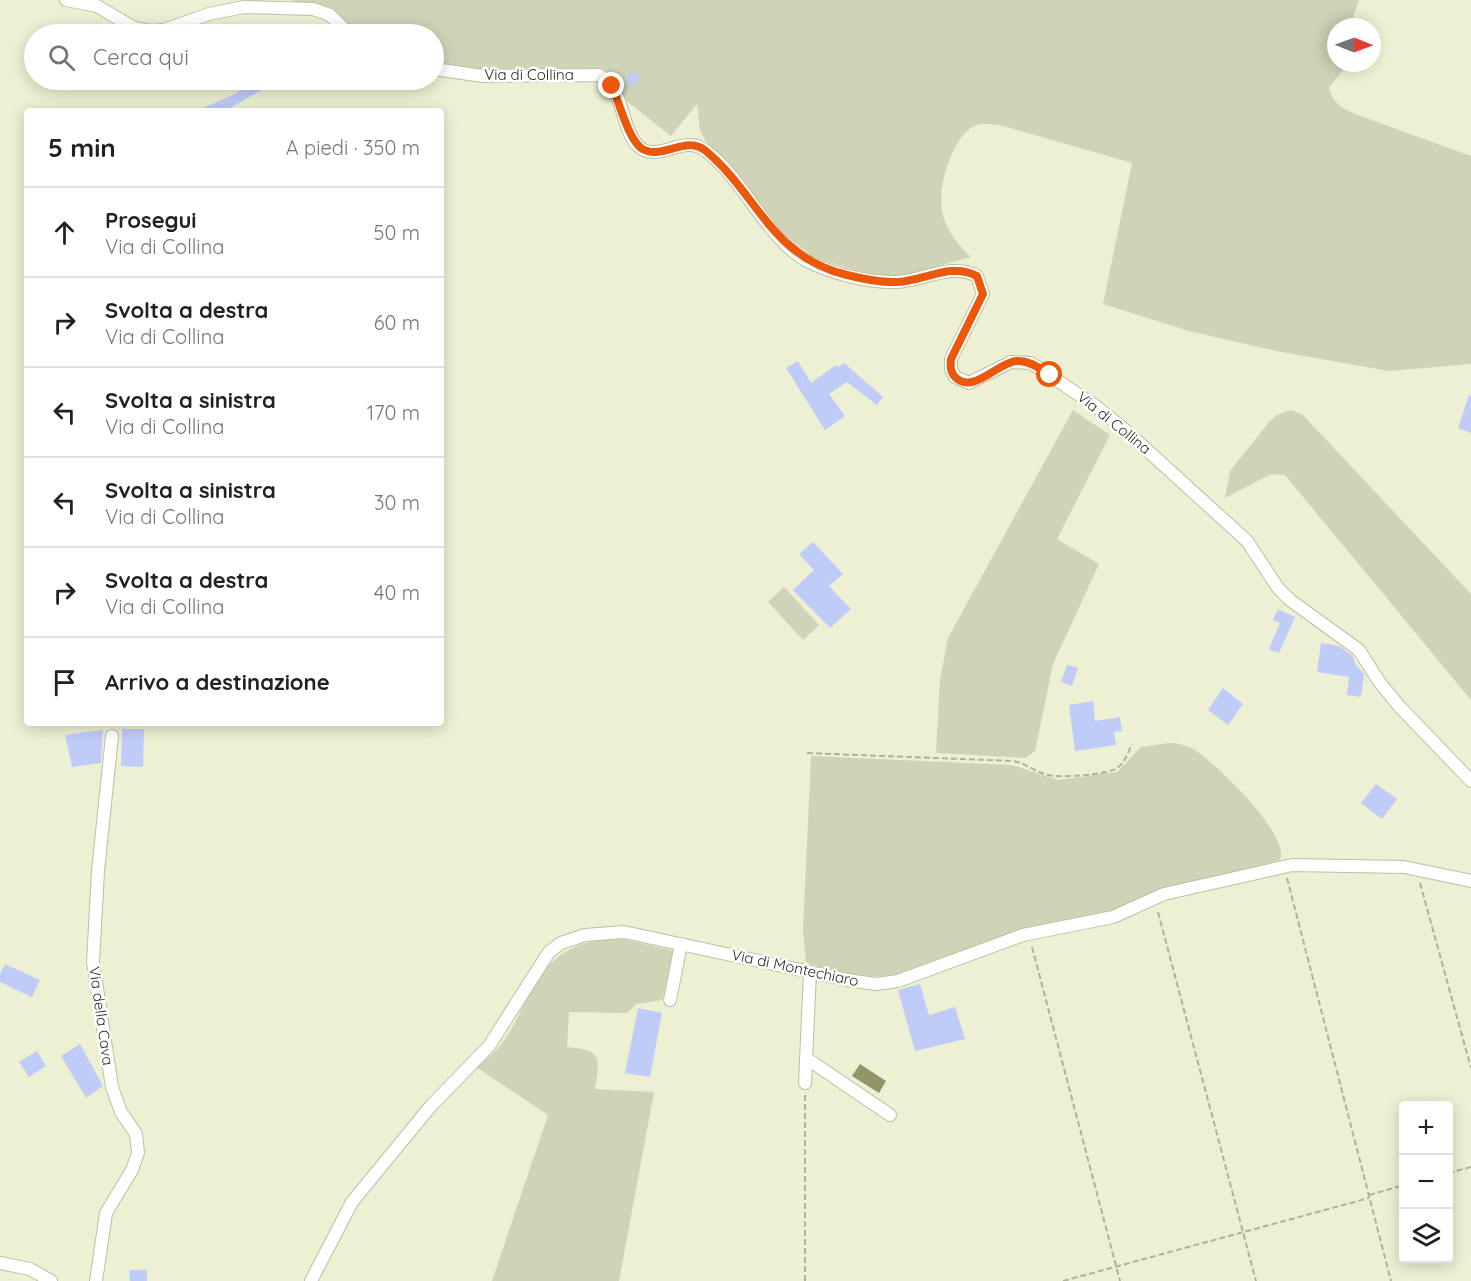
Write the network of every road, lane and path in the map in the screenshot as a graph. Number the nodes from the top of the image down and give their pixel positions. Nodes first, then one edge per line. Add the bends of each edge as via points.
1 (66, 0) edge
2 (127, 24) edge
3 (184, 24) edge
4 (339, 24) edge
5 (444, 70) edge
6 (112, 736) dead end
7 (1132, 744) dead end
8 (807, 753) dead end
9 (1471, 781) edge
10 (1284, 866) junction
11 (1416, 868) junction
12 (1471, 881) edge
13 (1154, 897) junction
14 (1029, 934) junction
15 (681, 944) junction
16 (810, 972) junction
17 (670, 1000) dead end
18 (806, 1058) junction
19 (1471, 1068) edge
20 (806, 1083) joint
21 (890, 1115) dead end
22 (1471, 1167) edge
23 (1453, 1172) edge
24 (1399, 1187) edge
25 (1369, 1197) junction
26 (1243, 1232) junction
27 (0, 1263) edge
28 (1116, 1266) junction
29 (51, 1281) edge
30 (96, 1281) edge
31 (310, 1281) edge
32 (805, 1281) edge
33 (1063, 1281) edge
34 (1120, 1281) edge
35 (1256, 1281) edge
36 (1391, 1281) edge

1 - 2 street via 98,6
3 - 4 street via 236,8 313,9 330,15
5 - 9 street, Via di Collina via 474,75 599,75 612,86 642,149 655,152 687,145 701,147 784,241 811,263 883,281 954,271 977,276 983,294 951,359 955,377 974,382 1004,364 1025,362 1094,405 1247,541 1290,600 1359,650 1399,706
6 - 30 street, Via della Cava via 93,962 112,1087 121,1112 136,1134 138,1153 106,1213
7 - 8 path via 1113,771 1062,777 1013,761
10 - 11 street, Via di Montechiaro via 1306,863
10 - 13 street, Via di Montechiaro
10 - 25 path
11 - 12 street, Via di Montechiaro
11 - 19 path
13 - 14 street, Via di Montechiaro via 1113,917
13 - 26 path
14 - 16 street, Via di Montechiaro via 887,983 855,982
14 - 28 path
15 - 16 street, Via di Montechiaro
15 - 17 street
15 - 31 street, Via di Montechiaro via 613,931 569,940 549,952 489,1046 430,1107 352,1202
16 - 18 street
18 - 20 street
18 - 21 street
20 - 32 path
22 - 23 path
24 - 25 path
25 - 26 path
25 - 36 path
26 - 28 path
26 - 35 path
27 - 29 street via 30,1269
28 - 33 path
28 - 34 path

